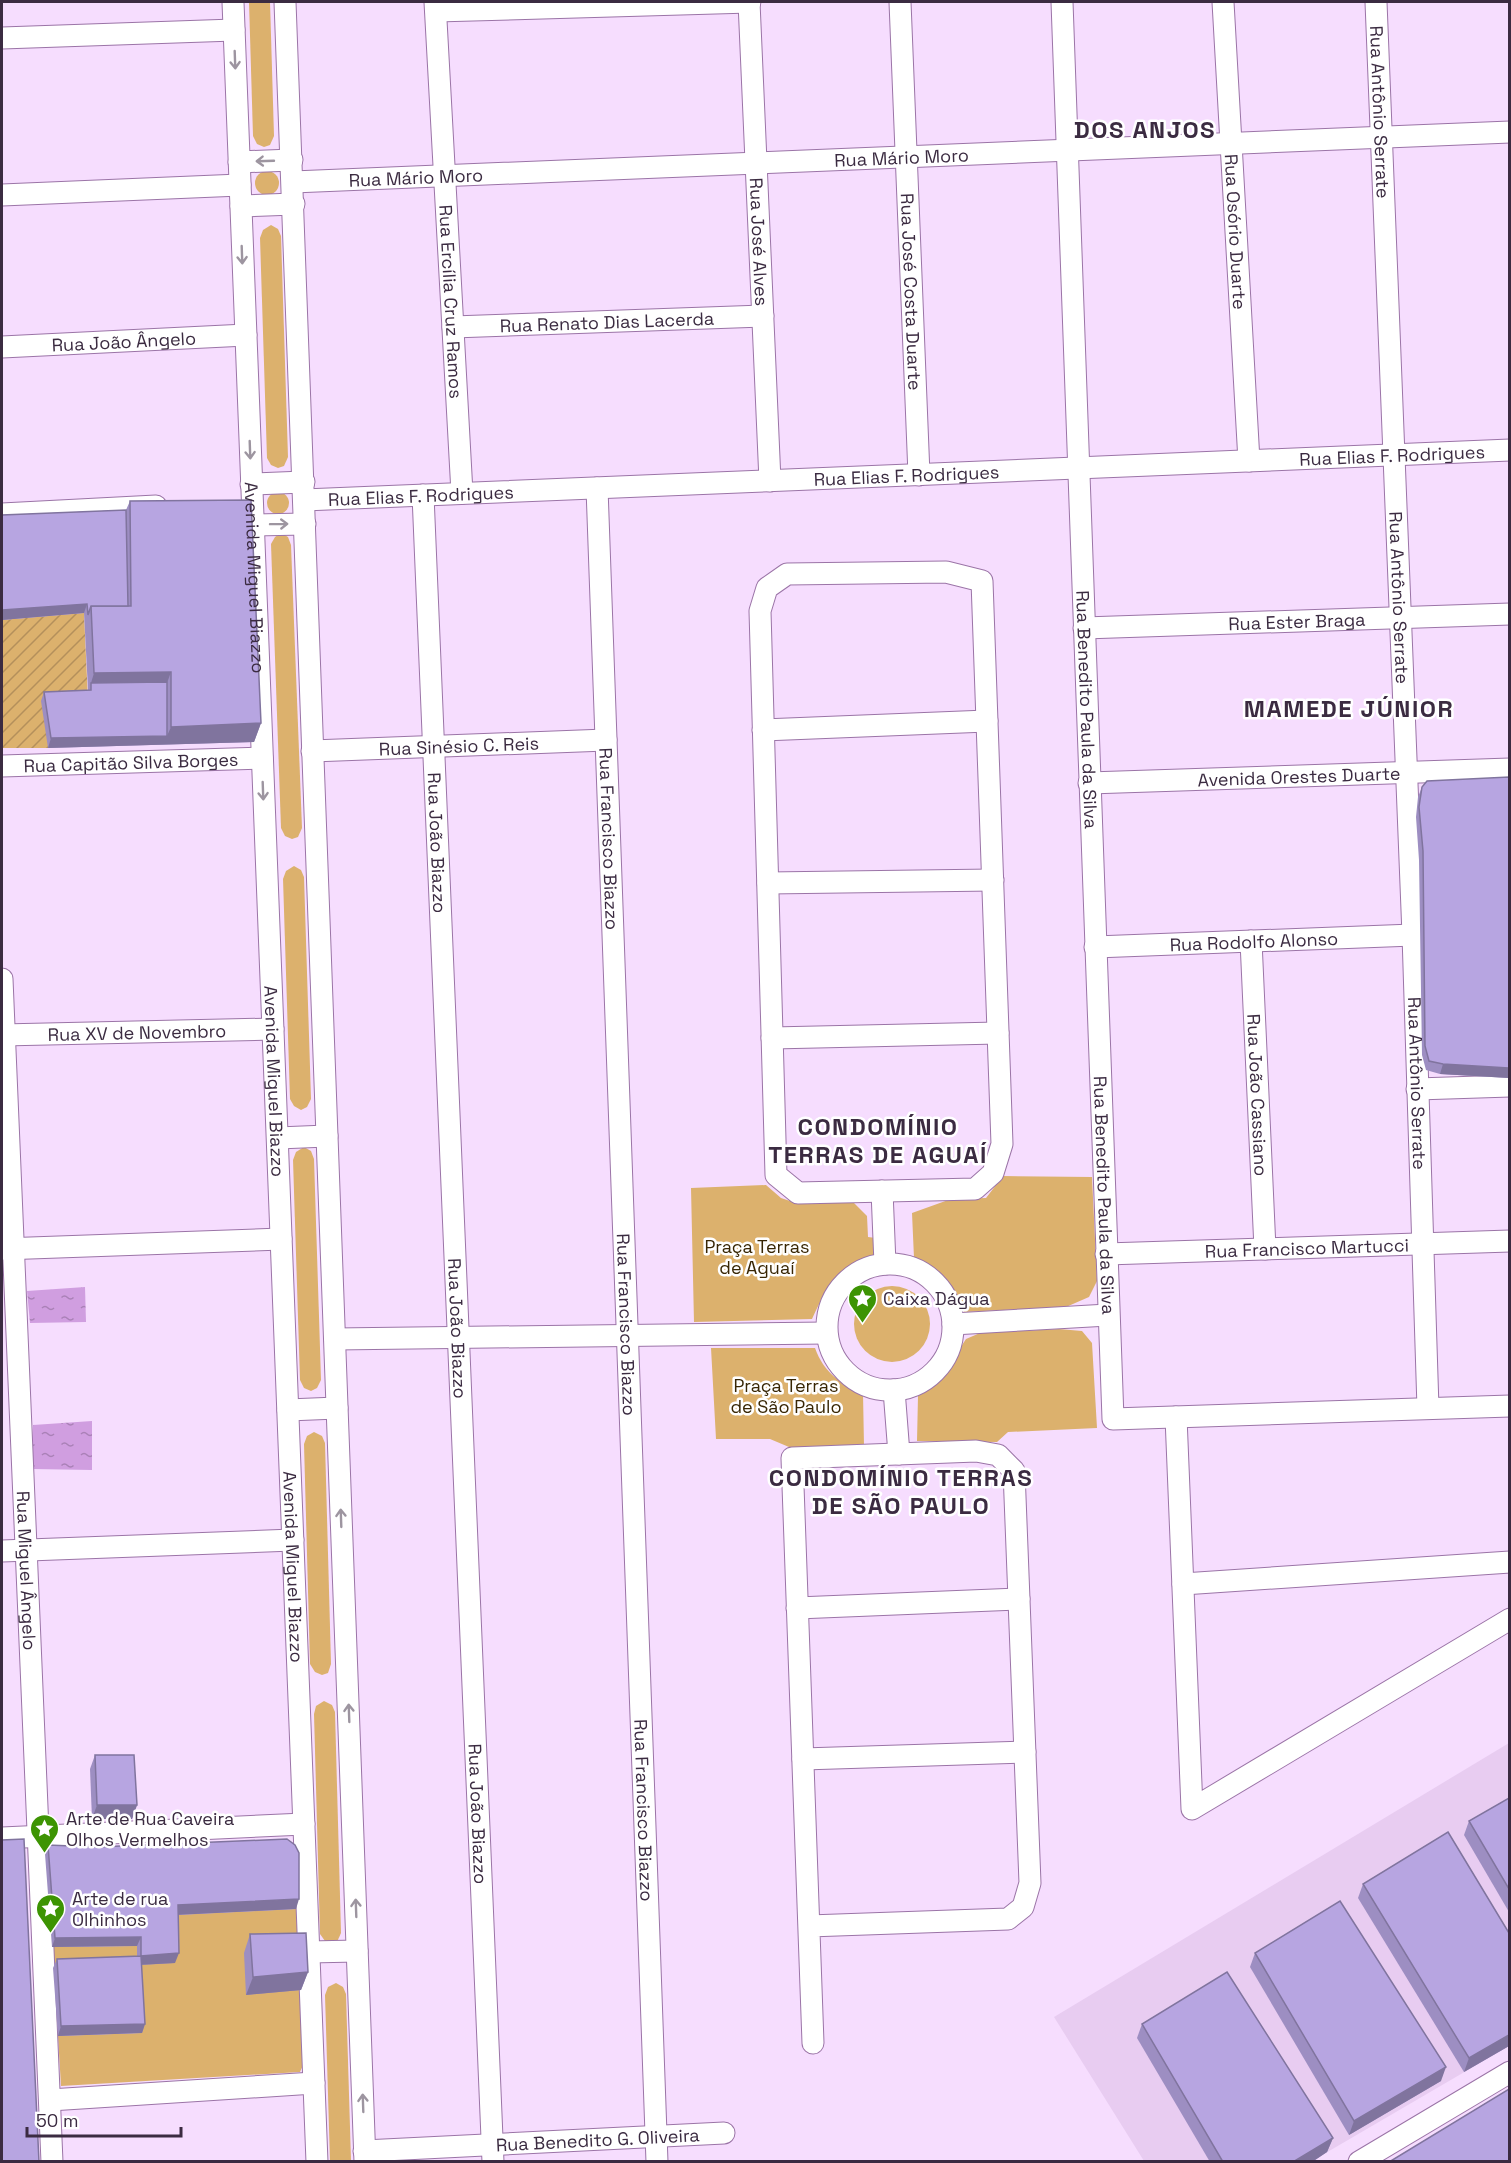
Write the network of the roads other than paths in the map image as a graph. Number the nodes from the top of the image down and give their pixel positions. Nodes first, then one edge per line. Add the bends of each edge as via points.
1 (233, 2) edge
2 (285, 2) edge
3 (750, 2) edge
4 (900, 2) edge
5 (1062, 2) edge
6 (1223, 2) edge
7 (1376, 2) edge
8 (436, 6) edge
9 (234, 30) junction
10 (2, 38) edge
11 (1509, 132) edge
12 (1382, 137) junction
13 (1231, 143) junction
14 (1068, 150) junction
15 (908, 157) junction
16 (292, 160) junction
17 (239, 162) junction
18 (756, 163) junction
19 (445, 176) junction
20 (293, 182) junction
21 (2, 195) edge
22 (240, 195) junction
23 (294, 204) junction
24 (763, 316) junction
25 (453, 327) junction
26 (246, 335) junction
27 (2, 347) edge
28 (1509, 450) edge
29 (1394, 455) junction
30 (1249, 461) junction
31 (1078, 468) junction
32 (920, 475) junction
33 (770, 481) junction
34 (597, 488) junction
35 (304, 491) junction
36 (252, 493) junction
37 (462, 493) junction
38 (423, 495) junction
39 (228, 503) edge
40 (181, 505) edge
41 (2, 514) edge
42 (305, 524) junction
43 (253, 525) junction
44 (1509, 614) edge
45 (1401, 619) junction
46 (1084, 628) junction
47 (987, 721) junction
48 (764, 730) junction
49 (606, 740) junction
50 (433, 746) junction
51 (312, 751) junction
52 (262, 758) junction
53 (2, 766) edge
54 (1509, 769) edge
55 (1407, 773) junction
56 (1089, 783) junction
57 (993, 880) junction
58 (768, 883) junction
59 (1413, 935) junction
60 (1251, 942) junction
61 (1095, 947) junction
62 (2, 979) edge
63 (273, 1029) junction
64 (998, 1033) junction
65 (3, 1035) edge
66 (772, 1038) junction
67 (1509, 1086) edge
68 (1417, 1089) junction
69 (327, 1136) junction
70 (278, 1138) junction
71 (882, 1191) junction
72 (281, 1239) junction
73 (1509, 1241) edge
74 (1421, 1243) junction
75 (8, 1248) edge
76 (1265, 1249) junction
77 (1106, 1254) junction
78 (885, 1264) junction
79 (1108, 1315) junction
80 (953, 1324) junction
81 (826, 1334) junction
82 (627, 1336) junction
83 (458, 1338) junction
84 (335, 1339) junction
85 (894, 1390) junction
86 (1509, 1406) edge
87 (338, 1408) junction
88 (1428, 1408) junction
89 (288, 1410) junction
90 (1176, 1417) junction
91 (898, 1454) junction
92 (293, 1540) junction
93 (26, 1550) junction
94 (2, 1551) edge
95 (1503, 1565) edge
96 (1183, 1584) junction
97 (1019, 1599) junction
98 (798, 1608) junction
99 (1509, 1619) edge
100 (1025, 1752) junction
101 (803, 1759) junction
102 (304, 1824) junction
103 (39, 1836) junction
104 (2, 1838) edge
105 (809, 1926) junction
106 (357, 1951) junction
107 (309, 1952) junction
108 (813, 2043) dead end
109 (1509, 2072) edge
110 (314, 2083) junction
111 (50, 2100) junction
112 (724, 2133) dead end
113 (656, 2137) junction
114 (492, 2153) edge
115 (365, 2156) edge
116 (52, 2162) edge
117 (317, 2162) edge
118 (657, 2162) edge
119 (1359, 2162) edge

1 - 9 street, Avenida Miguel Biazzo
2 - 16 street
3 - 8 street
3 - 18 street, Rua José Alves
4 - 15 street, Rua José Costa Duarte
5 - 14 street, Rua Benedito Paula da Silva
6 - 13 street, Rua Osório Duarte
7 - 12 street, Rua Antônio Serrate
8 - 19 street, Rua Ercília Cruz Ramos
9 - 10 street
9 -> 17 street, Avenida Miguel Biazzo
11 - 12 street, Rua Mário Moro
12 - 13 street, Rua Mário Moro
12 - 29 street, Rua Antônio Serrate
13 - 14 street, Rua Mário Moro
13 - 30 street, Rua Osório Duarte
14 - 15 street, Rua Mário Moro
14 - 31 street, Rua Benedito Paula da Silva
15 - 18 street, Rua Mário Moro
15 - 32 street, Rua José Costa Duarte
16 -> 17 street
16 - 20 street
17 - 22 street, Avenida Miguel Biazzo
18 - 19 street, Rua Mário Moro
18 - 24 street, Rua José Alves
19 - 20 street, Rua Mário Moro
19 - 25 street, Rua Ercília Cruz Ramos
20 - 23 street
21 - 22 street
22 - 23 street
22 -> 26 street, Avenida Miguel Biazzo
23 - 35 street
24 - 25 street, Rua Renato Dias Lacerda
24 - 33 street, Rua José Alves
25 - 37 street, Rua Ercília Cruz Ramos
26 - 27 street, Rua João Ângelo
26 -> 36 street, Avenida Miguel Biazzo
28 - 29 street, Rua Elias F. Rodrigues
29 - 30 street, Rua Elias F. Rodrigues
29 - 45 street, Rua Antônio Serrate
30 - 31 street, Rua Elias F. Rodrigues
31 - 32 street, Rua Elias F. Rodrigues
31 - 46 street, Rua Benedito Paula da Silva
32 - 33 street, Rua Elias F. Rodrigues
33 - 34 street, Rua Elias F. Rodrigues
34 - 37 street, Rua Elias F. Rodrigues
34 - 49 street, Rua Francisco Biazzo
35 - 36 street, Rua Elias F. Rodrigues
35 - 38 street, Rua Elias F. Rodrigues
35 - 42 street
36 - 39 street, Rua Elias F. Rodrigues
36 - 43 street, Avenida Miguel Biazzo
37 - 38 street, Rua Elias F. Rodrigues
38 - 50 street, Rua João Biazzo
40 - 41 street
43 -> 42 street
42 - 51 street
43 - 52 street, Avenida Miguel Biazzo
44 - 45 street, Rua Ester Braga
45 - 46 street, Rua Ester Braga
45 - 55 street, Rua Antônio Serrate
46 - 56 street, Rua Benedito Paula da Silva
47 - 48 street
47 - 48 street via 982,581 946,572 787,574 767,588 760,610
47 - 57 street
48 - 58 street
49 - 50 street, Rua Sinésio C. Reis
49 - 82 street, Rua Francisco Biazzo
50 - 51 street, Rua Sinésio C. Reis
50 - 83 street, Rua João Biazzo
51 - 69 street
52 - 53 street, Rua Capitão Silva Borges
52 -> 63 street, Avenida Miguel Biazzo
54 - 55 street, Avenida Orestes Duarte
55 - 56 street, Avenida Orestes Duarte
55 - 59 street, Rua Antônio Serrate
56 - 61 street, Rua Benedito Paula da Silva
57 - 58 street
57 - 64 street
58 - 66 street
59 - 60 street, Rua Rodolfo Alonso
59 - 68 street, Rua Antônio Serrate
60 - 61 street, Rua Rodolfo Alonso
60 - 76 street, Rua João Cassiano
61 - 77 street, Rua Benedito Paula da Silva
62 - 65 street, Rua Miguel Ângelo
63 - 65 street, Rua XV de Novembro
63 - 70 street, Avenida Miguel Biazzo
64 - 66 street
64 - 71 street via 1002,1144 993,1173 975,1189
65 - 75 street, Rua Miguel Ângelo
66 - 71 street via 776,1175 798,1193
67 - 68 street
68 - 74 street, Rua Antônio Serrate
69 - 70 street
69 - 84 street
70 - 72 street, Avenida Miguel Biazzo
71 - 78 street
72 - 75 street
72 - 89 street, Avenida Miguel Biazzo
73 - 74 street, Rua Francisco Martucci
74 - 76 street, Rua Francisco Martucci
74 - 88 street, Rua Antônio Serrate
75 - 93 street, Rua Miguel Ângelo
76 - 77 street, Rua Francisco Martucci
77 - 79 street, Rua Benedito Paula da Silva
78 - 80 street via 910,1267 932,1280 947,1300
78 - 81 street via 860,1270 841,1286 829,1309
79 - 80 street
79 - 90 street, Rua Benedito Paula da Silva via 1113,1419
80 - 85 street via 949,1348 937,1369 917,1384
81 - 82 street
81 - 85 street via 834,1356 849,1375 870,1387
82 - 83 street
82 - 113 street, Rua Francisco Biazzo
83 - 84 street
83 - 114 street, Rua João Biazzo
84 - 87 street
85 - 91 street
86 - 88 street
87 - 89 street
106 -> 87 street
88 - 90 street
89 - 92 street, Avenida Miguel Biazzo
90 - 96 street
91 - 97 street via 976,1451 998,1455 1014,1471
91 - 98 street via 792,1458
92 - 93 street
92 - 102 street, Avenida Miguel Biazzo
93 - 94 street
93 - 103 street, Rua Miguel Ângelo
95 - 96 street
96 - 99 street via 1192,1809
97 - 98 street
97 - 100 street
98 - 101 street
100 - 101 street
100 - 105 street via 1030,1883 1023,1907 1008,1919
101 - 105 street
102 - 103 street
102 - 107 street, Avenida Miguel Biazzo
103 - 104 street
103 - 111 street, Rua Miguel Ângelo
105 - 108 street
106 - 107 street
115 -> 106 street
107 - 110 street, Avenida Miguel Biazzo
109 - 119 street
110 - 111 street
110 - 117 street, Avenida Miguel Biazzo
111 - 116 street, Rua Miguel Ângelo
112 - 113 street, Rua Benedito G. Oliveira
113 - 114 street, Rua Benedito G. Oliveira
113 - 118 street, Rua Francisco Biazzo
114 - 115 street, Rua Benedito G. Oliveira

